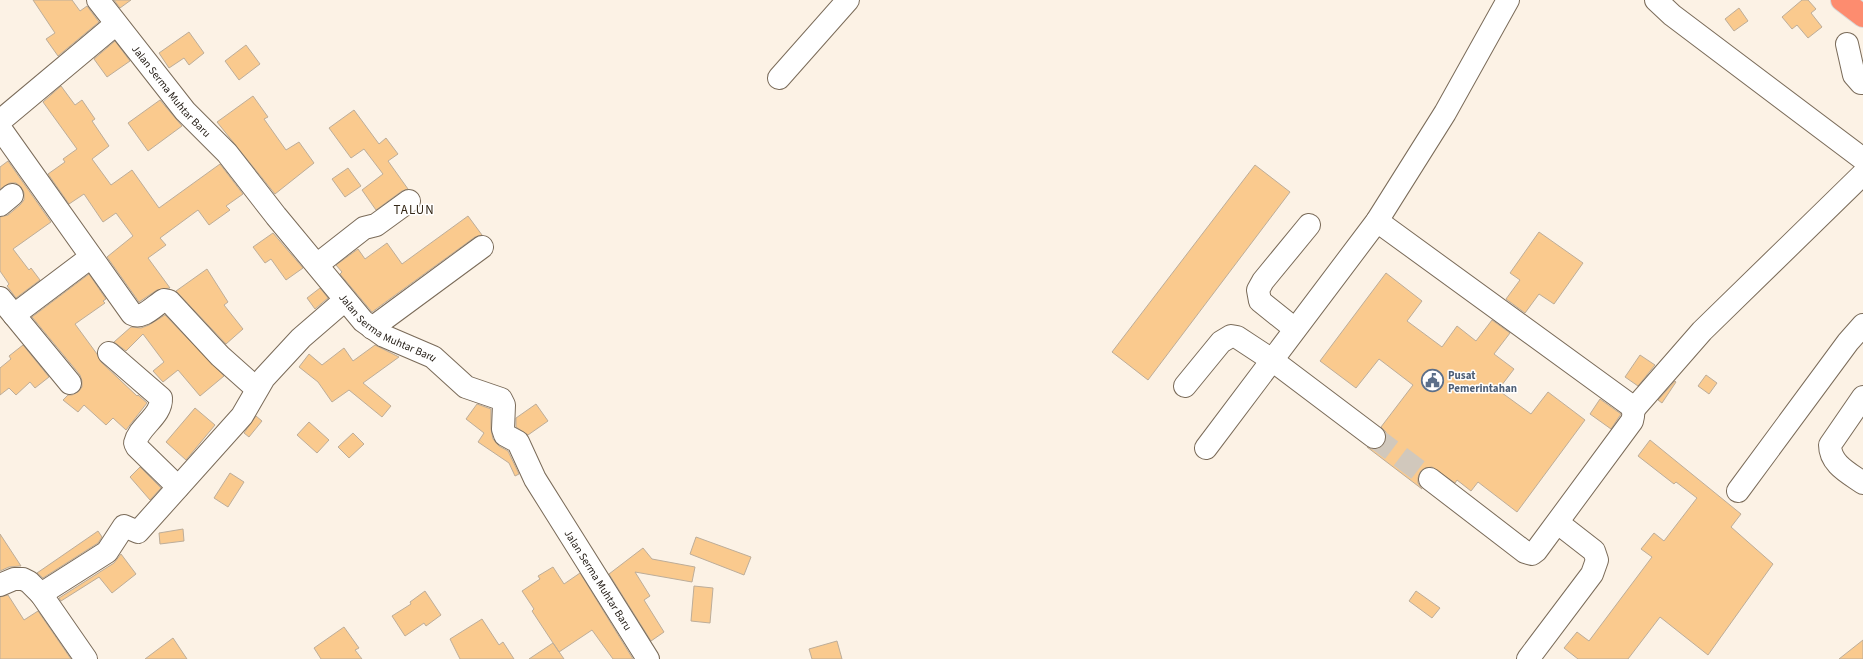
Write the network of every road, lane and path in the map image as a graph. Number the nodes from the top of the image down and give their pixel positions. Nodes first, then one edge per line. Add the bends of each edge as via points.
1 (98, 0) edge
2 (848, 0) edge
3 (1508, 0) edge
4 (1656, 0) edge
5 (1842, 0) edge
6 (1863, 16) edge
7 (116, 24) junction
8 (1847, 44) dead end
9 (778, 78) dead end
10 (1863, 83) edge
11 (0, 121) edge
12 (0, 128) edge
13 (1863, 159) edge
14 (1863, 174) edge
15 (409, 201) dead end
16 (1377, 221) junction
17 (1310, 225) dead end
18 (482, 247) dead end
19 (91, 257) junction
20 (318, 264) junction
21 (0, 298) edge
22 (345, 300) junction
23 (14, 315) junction
24 (1863, 325) edge
25 (372, 328) junction
26 (1294, 329) junction
27 (109, 353) dead end
28 (1272, 360) junction
29 (70, 383) dead end
30 (1185, 386) dead end
31 (257, 389) junction
32 (1863, 397) edge
33 (1633, 410) junction
34 (1374, 437) tunnel mouth
35 (1206, 448) dead end
36 (1430, 479) tunnel mouth
37 (1863, 483) edge
38 (178, 488) junction
39 (1738, 490) dead end
40 (1558, 523) junction
41 (0, 585) edge
42 (41, 594) junction
43 (86, 659) edge
44 (648, 659) edge
45 (1528, 659) edge

1 - 7 street, Jalan Serma Muhtar Baru
2 - 9 street
3 - 16 street via 1445,113
4 - 13 street via 1672,15
5 - 6 highway
7 - 11 street
7 - 20 street, Jalan Serma Muhtar Baru via 185,111 227,153 276,216
8 - 10 street via 1854,75
12 - 19 street
14 - 33 street via 1702,331
15 - 20 street via 376,225 364,228
16 - 26 street
16 - 33 street via 1630,405
17 - 26 street via 1258,290 1260,301
18 - 25 street
19 - 23 street
19 - 31 street via 132,314 144,315 164,300 169,301 220,356
20 - 22 street, Jalan Serma Muhtar Baru
21 - 23 street
22 - 25 street, Jalan Serma Muhtar Baru
22 - 31 street via 302,338 264,378
23 - 29 street
24 - 39 street
25 - 44 street, Jalan Serma Muhtar Baru via 384,336 433,357 466,387 501,400 504,405 503,429 518,442 535,479
26 - 28 street
27 - 38 street via 161,398 160,407 135,442
28 - 30 street via 1237,337 1231,336 1221,342
28 - 34 street
28 - 35 street
31 - 38 street via 242,416
32 - 37 street via 1830,445 1830,453 1835,462
33 - 40 street via 1632,421
36 - 40 street via 1528,554 1536,551
38 - 42 street via 138,532 124,526 107,552
40 - 45 street via 1594,551 1597,560 1592,574
41 - 42 street via 14,579 23,580 29,582
42 - 43 street

